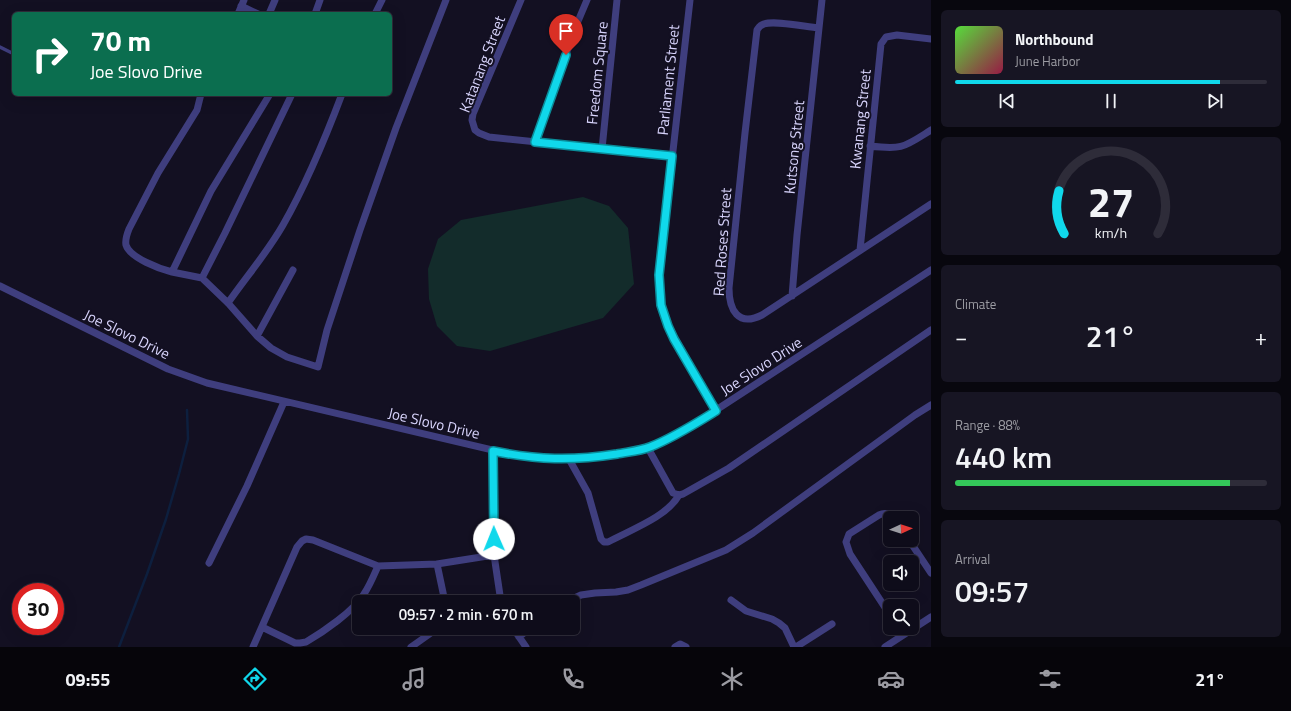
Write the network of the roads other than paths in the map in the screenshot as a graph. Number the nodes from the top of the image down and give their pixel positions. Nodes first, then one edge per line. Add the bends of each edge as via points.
1 (275, 0) edge
2 (320, 0) edge
3 (382, 0) edge
4 (446, 0) edge
5 (521, 0) edge
6 (587, 0) edge
7 (617, 0) edge
8 (690, 0) edge
9 (822, 0) edge
10 (242, 3) edge
11 (255, 12) edge
12 (271, 12) edge
13 (316, 12) edge
14 (376, 12) edge
15 (819, 28) junction
16 (931, 38) edge
17 (0, 47) edge
18 (12, 53) edge
19 (200, 96) edge
20 (269, 96) edge
21 (291, 96) edge
22 (341, 96) edge
23 (931, 130) edge
24 (535, 142) junction
25 (870, 146) junction
26 (602, 149) junction
27 (672, 156) junction
28 (931, 204) edge
29 (860, 250) junction
30 (293, 270) dead end
31 (931, 270) edge
32 (172, 272) junction
33 (202, 278) junction
34 (0, 286) edge
35 (792, 296) junction
36 (228, 303) junction
37 (931, 330) edge
38 (257, 336) junction
39 (284, 402) junction
40 (931, 405) edge
41 (716, 411) junction
42 (648, 448) junction
43 (493, 451) junction
44 (569, 459) junction
45 (679, 495) junction
46 (883, 514) edge
47 (914, 547) edge
48 (494, 555) junction
49 (209, 563) dead end
50 (437, 564) junction
51 (378, 566) junction
52 (931, 573) edge
53 (444, 595) edge
54 (500, 595) edge
55 (580, 595) edge
56 (731, 600) dead end
57 (883, 604) edge
58 (931, 617) edge
59 (832, 624) dead end
60 (919, 625) edge
61 (262, 626) junction
62 (428, 635) edge
63 (521, 635) edge
64 (903, 635) edge
65 (519, 637) joint
66 (524, 646) edge
67 (253, 647) edge
68 (411, 647) edge
69 (675, 647) edge
70 (686, 647) edge
71 (795, 647) edge
72 (885, 647) edge

1 - 12 street
2 - 13 street
3 - 14 street
4 - 38 street via 396,128 360,230 327,330 318,367 287,357 270,348
5 - 24 street, Katanang Street via 473,114 472,125 483,135
6 - 24 street, Freedom Square
7 - 26 street, Freedom Square
8 - 27 street, Parliament Street
9 - 15 street, Kutsong Street
10 - 11 street
15 - 35 street, Kutsong Street
15 - 35 street, Red Roses Street via 772,23 759,26 743,149 729,288 732,308 739,316 754,319
16 - 25 street, Kwanang Street via 894,35 883,40
17 - 18 lane
19 - 32 street via 197,110 158,173 126,239 127,246 133,253 155,266
20 - 32 street via 211,191
21 - 33 street
22 - 36 street via 294,206 262,257
23 - 25 street via 901,147
24 - 26 street, Katanang Street
25 - 29 street, Kwanang Street
26 - 27 street, Katanang Street
27 - 41 street, Parliament Street via 659,275 661,305 674,339
28 - 29 street, Red Roses Street
29 - 35 street, Red Roses Street
30 - 38 street
31 - 41 street, Joe Slovo Drive
32 - 33 street
33 - 36 street
34 - 39 street, Joe Slovo Drive via 180,374
36 - 38 street
37 - 45 street via 729,468
39 - 43 street, Joe Slovo Drive
39 - 49 street
40 - 55 street via 726,550 628,590
41 - 42 street, Joe Slovo Drive
42 - 44 street, Joe Slovo Drive
42 - 45 street via 671,489
43 - 44 street, Joe Slovo Drive
43 - 48 street
44 - 45 street via 586,488 604,542 659,515 672,506
46 - 57 street via 849,534 846,542 850,554
47 - 52 street
48 - 50 street
48 - 54 street
50 - 51 street
50 - 53 street
51 - 61 street via 358,603 306,642 295,643
51 - 61 street via 313,540 302,540
56 - 71 street via 746,611 779,623 785,628
58 - 60 street
59 - 71 street
61 - 67 street
62 - 68 street
63 - 65 street
64 - 72 street
65 - 66 street
69 - 70 street via 680,644

